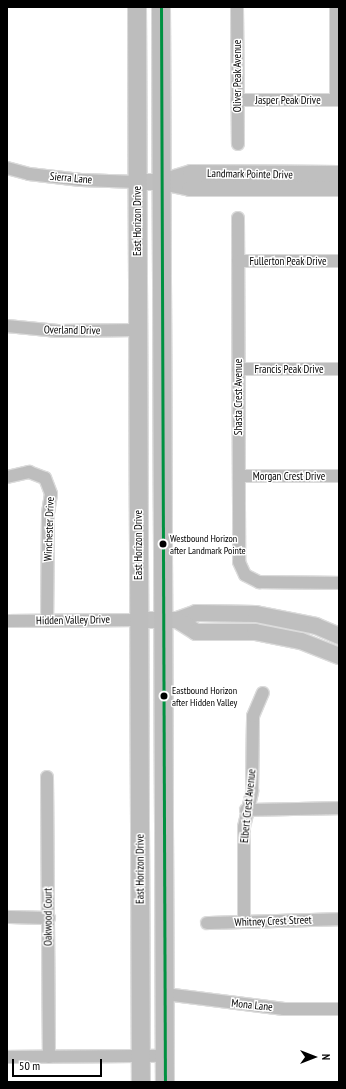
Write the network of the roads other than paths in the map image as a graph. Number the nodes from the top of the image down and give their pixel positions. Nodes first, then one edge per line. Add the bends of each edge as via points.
1 (136, 7) edge
2 (161, 7) edge
3 (237, 7) edge
4 (336, 7) edge
5 (237, 100) junction
6 (338, 100) edge
7 (238, 144) dead end
8 (7, 168) edge
9 (339, 174) edge
10 (137, 182) junction
11 (162, 182) junction
12 (339, 188) edge
13 (238, 218) dead end
14 (238, 261) junction
15 (339, 261) edge
16 (7, 326) edge
17 (137, 330) junction
18 (238, 369) junction
19 (339, 369) edge
20 (239, 476) junction
21 (339, 476) edge
22 (7, 477) edge
23 (339, 583) edge
24 (139, 620) junction
25 (170, 620) junction
26 (7, 621) edge
27 (47, 621) junction
28 (339, 636) edge
29 (339, 656) edge
30 (263, 693) dead end
31 (47, 778) dead end
32 (339, 808) edge
33 (246, 810) junction
34 (140, 891) junction
35 (7, 917) edge
36 (49, 918) junction
37 (339, 919) edge
38 (244, 922) junction
39 (207, 923) dead end
40 (165, 994) junction
41 (339, 1009) edge
42 (164, 1056) junction
43 (7, 1057) edge
44 (140, 1057) junction
45 (49, 1058) junction
46 (140, 1082) edge
47 (165, 1082) edge

1 - 10 main road, East Horizon Drive
2 - 11 main road
3 - 5 street, Oliver Peak Avenue
4 - 6 street
5 - 6 street, Jasper Peak Drive
5 - 7 street, Oliver Peak Avenue
8 - 10 street, Sierra Lane via 29,174 81,180
9 - 11 street, Landmark Pointe Drive via 191,173
10 - 11 street, Landmark Pointe Drive
10 - 17 main road, East Horizon Drive
11 - 12 street, Landmark Pointe Drive via 190,188
11 - 25 main road
13 - 14 street, Shasta Crest Avenue
14 - 15 street, Fullerton Peak Drive
14 - 18 street, Shasta Crest Avenue
16 - 17 street, Overland Drive via 58,331
17 - 24 main road, East Horizon Drive
18 - 19 street, Francis Peak Drive
18 - 20 street, Shasta Crest Avenue
20 - 21 street, Morgan Crest Drive
20 - 23 street, Shasta Crest Avenue via 239,562 245,574 259,582
22 - 27 street, Winchester Drive via 29,472 45,478 51,494 48,514
24 - 25 street
24 - 27 street, Hidden Valley Drive
24 - 34 main road, East Horizon Drive
25 - 28 street via 196,613 256,614 316,626
25 - 29 street via 196,632 255,632 301,642
25 - 40 main road
26 - 27 street, Hidden Valley Drive
30 - 33 street, Elbert Crest Avenue via 253,716 252,791
31 - 36 street, Oakwood Court
32 - 33 street
33 - 38 street, Elbert Crest Avenue
34 - 40 main road via 152,917 153,978 158,989
34 - 44 main road, East Horizon Drive
35 - 36 street
36 - 45 street, Oakwood Court
37 - 38 street, Whitney Crest Street via 261,919
38 - 39 street, Whitney Crest Street
40 - 41 street, Mona Lane via 284,1009
40 - 42 main road
42 - 44 street
42 - 47 main road
43 - 45 street
44 - 45 street
44 - 46 main road, East Horizon Drive

